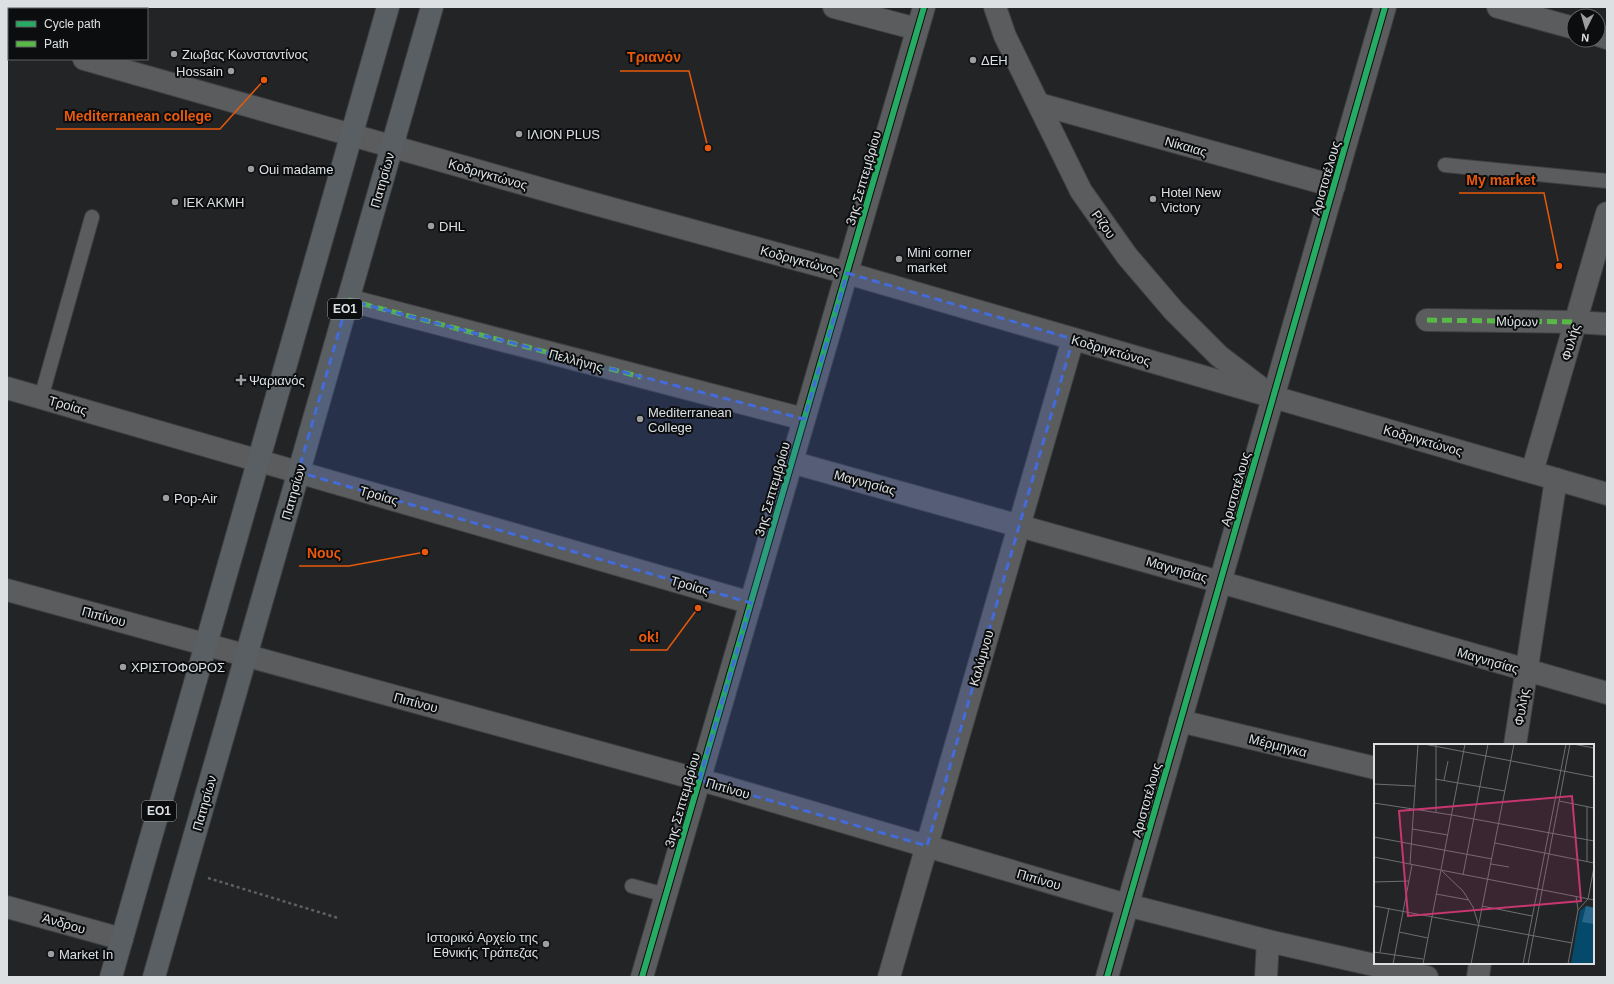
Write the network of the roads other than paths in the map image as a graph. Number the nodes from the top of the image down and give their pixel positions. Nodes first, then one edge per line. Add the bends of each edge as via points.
1 (388, 7) edge
2 (432, 7) edge
3 (834, 7) edge
4 (924, 7) edge
5 (995, 7) edge
6 (1385, 7) edge
7 (1498, 7) edge
8 (1566, 26) edge
9 (917, 30) junction
10 (88, 60) edge
11 (1039, 104) junction
12 (351, 135) junction
13 (392, 147) junction
14 (1446, 164) dead end
15 (1607, 181) edge
16 (1334, 186) junction
17 (1607, 213) edge
18 (92, 217) dead end
19 (847, 273) junction
20 (348, 300) junction
21 (1427, 320) dead end
22 (1576, 322) junction
23 (1607, 324) edge
24 (1073, 339) junction
25 (7, 388) edge
26 (1273, 397) junction
27 (42, 398) junction
28 (804, 419) junction
29 (258, 461) junction
30 (791, 462) junction
31 (298, 472) junction
32 (1532, 472) junction
33 (1556, 479) junction
34 (1607, 494) edge
35 (1020, 525) junction
36 (1220, 582) junction
37 (7, 590) edge
38 (751, 602) junction
39 (206, 644) junction
40 (246, 655) junction
41 (1526, 671) junction
42 (1607, 693) edge
43 (1180, 721) junction
44 (1515, 744) edge
45 (1374, 768) edge
46 (699, 780) junction
47 (927, 846) junction
48 (632, 886) dead end
49 (666, 895) junction
50 (1127, 905) junction
51 (7, 907) edge
52 (122, 939) junction
53 (1268, 941) junction
54 (1480, 964) edge
55 (111, 977) edge
56 (154, 977) edge
57 (642, 977) edge
58 (889, 977) edge
59 (1107, 977) edge
60 (1266, 977) edge
61 (1427, 977) edge
62 (1478, 977) edge

1 - 12 main road, ΕΟ1
2 - 13 main road, Πατησίων / ΕΟ1
3 - 9 street
4 - 9 street, 3ης Σεπτεμβρίου
5 - 11 street, Ρίζου via 1005,36
6 - 16 street, Αριστοτέλους
7 - 8 street
9 - 19 street, 3ης Σεπτεμβρίου
10 - 12 street, Κοδριγκτώνος
11 - 16 street, Νίκαιας
11 - 26 street, Ρίζου via 1081,191 1127,256 1174,311 1218,356
12 - 13 street, Κοδριγκτώνος
12 - 29 main road, ΕΟ1
13 - 19 street, Κοδριγκτώνος
13 - 20 main road, Πατησίων / ΕΟ1
14 - 15 lane
16 - 26 street, Αριστοτέλους
17 - 22 street, Φυλής
18 - 27 lane
19 - 24 street, Κοδριγκτώνος
19 - 28 street, 3ης Σεπτεμβρίου
20 - 28 street, Πελλήνης
20 - 31 main road, Πατησίων / ΕΟ1
21 - 22 street, Μύρων
22 - 23 street, Μύρων
22 - 32 street, Φυλής
24 - 26 street, Κοδριγκτώνος
24 - 35 street, Καλύμνου
25 - 27 street, Τροίας
26 - 32 street, Κοδριγκτώνος
26 - 36 street, Αριστοτέλους
27 - 29 street, Τροίας
28 - 30 street, 3ης Σεπτεμβρίου
29 - 31 street, Τροίας
29 - 39 main road, ΕΟ1
30 - 35 street, Μαγνησίας
30 - 38 street, 3ης Σεπτεμβρίου
31 - 38 street, Τροίας
31 - 40 main road, Πατησίων / ΕΟ1
32 - 33 street, Κοδριγκτώνος
33 - 34 street, Κοδριγκτώνος
33 - 41 street, Φυλής
35 - 36 street, Μαγνησίας
35 - 47 street, Καλύμνου
36 - 41 street, Μαγνησίας
36 - 43 street, Αριστοτέλους
37 - 39 street, Πιπίνου
38 - 46 street, 3ης Σεπτεμβρίου
39 - 40 street, Πιπίνου
39 - 52 main road, ΕΟ1
40 - 46 street, Πιπίνου
40 - 56 main road, Πατησίων / ΕΟ1
41 - 42 street, Μαγνησίας
41 - 44 street, Φυλής
43 - 45 street, Μέρμηγκα
43 - 50 street, Αριστοτέλους
46 - 47 street, Πιπίνου
46 - 49 street, 3ης Σεπτεμβρίου
47 - 50 street, Πιπίνου
47 - 58 street, Καλύμνου
48 - 49 lane
49 - 57 street, 3ης Σεπτεμβρίου
50 - 53 street, Πιπίνου
50 - 59 street, Αριστοτέλους
51 - 52 street, Άνδρου
52 - 55 main road, ΕΟ1
53 - 60 street
53 - 61 street, Πιπίνου
54 - 62 street

